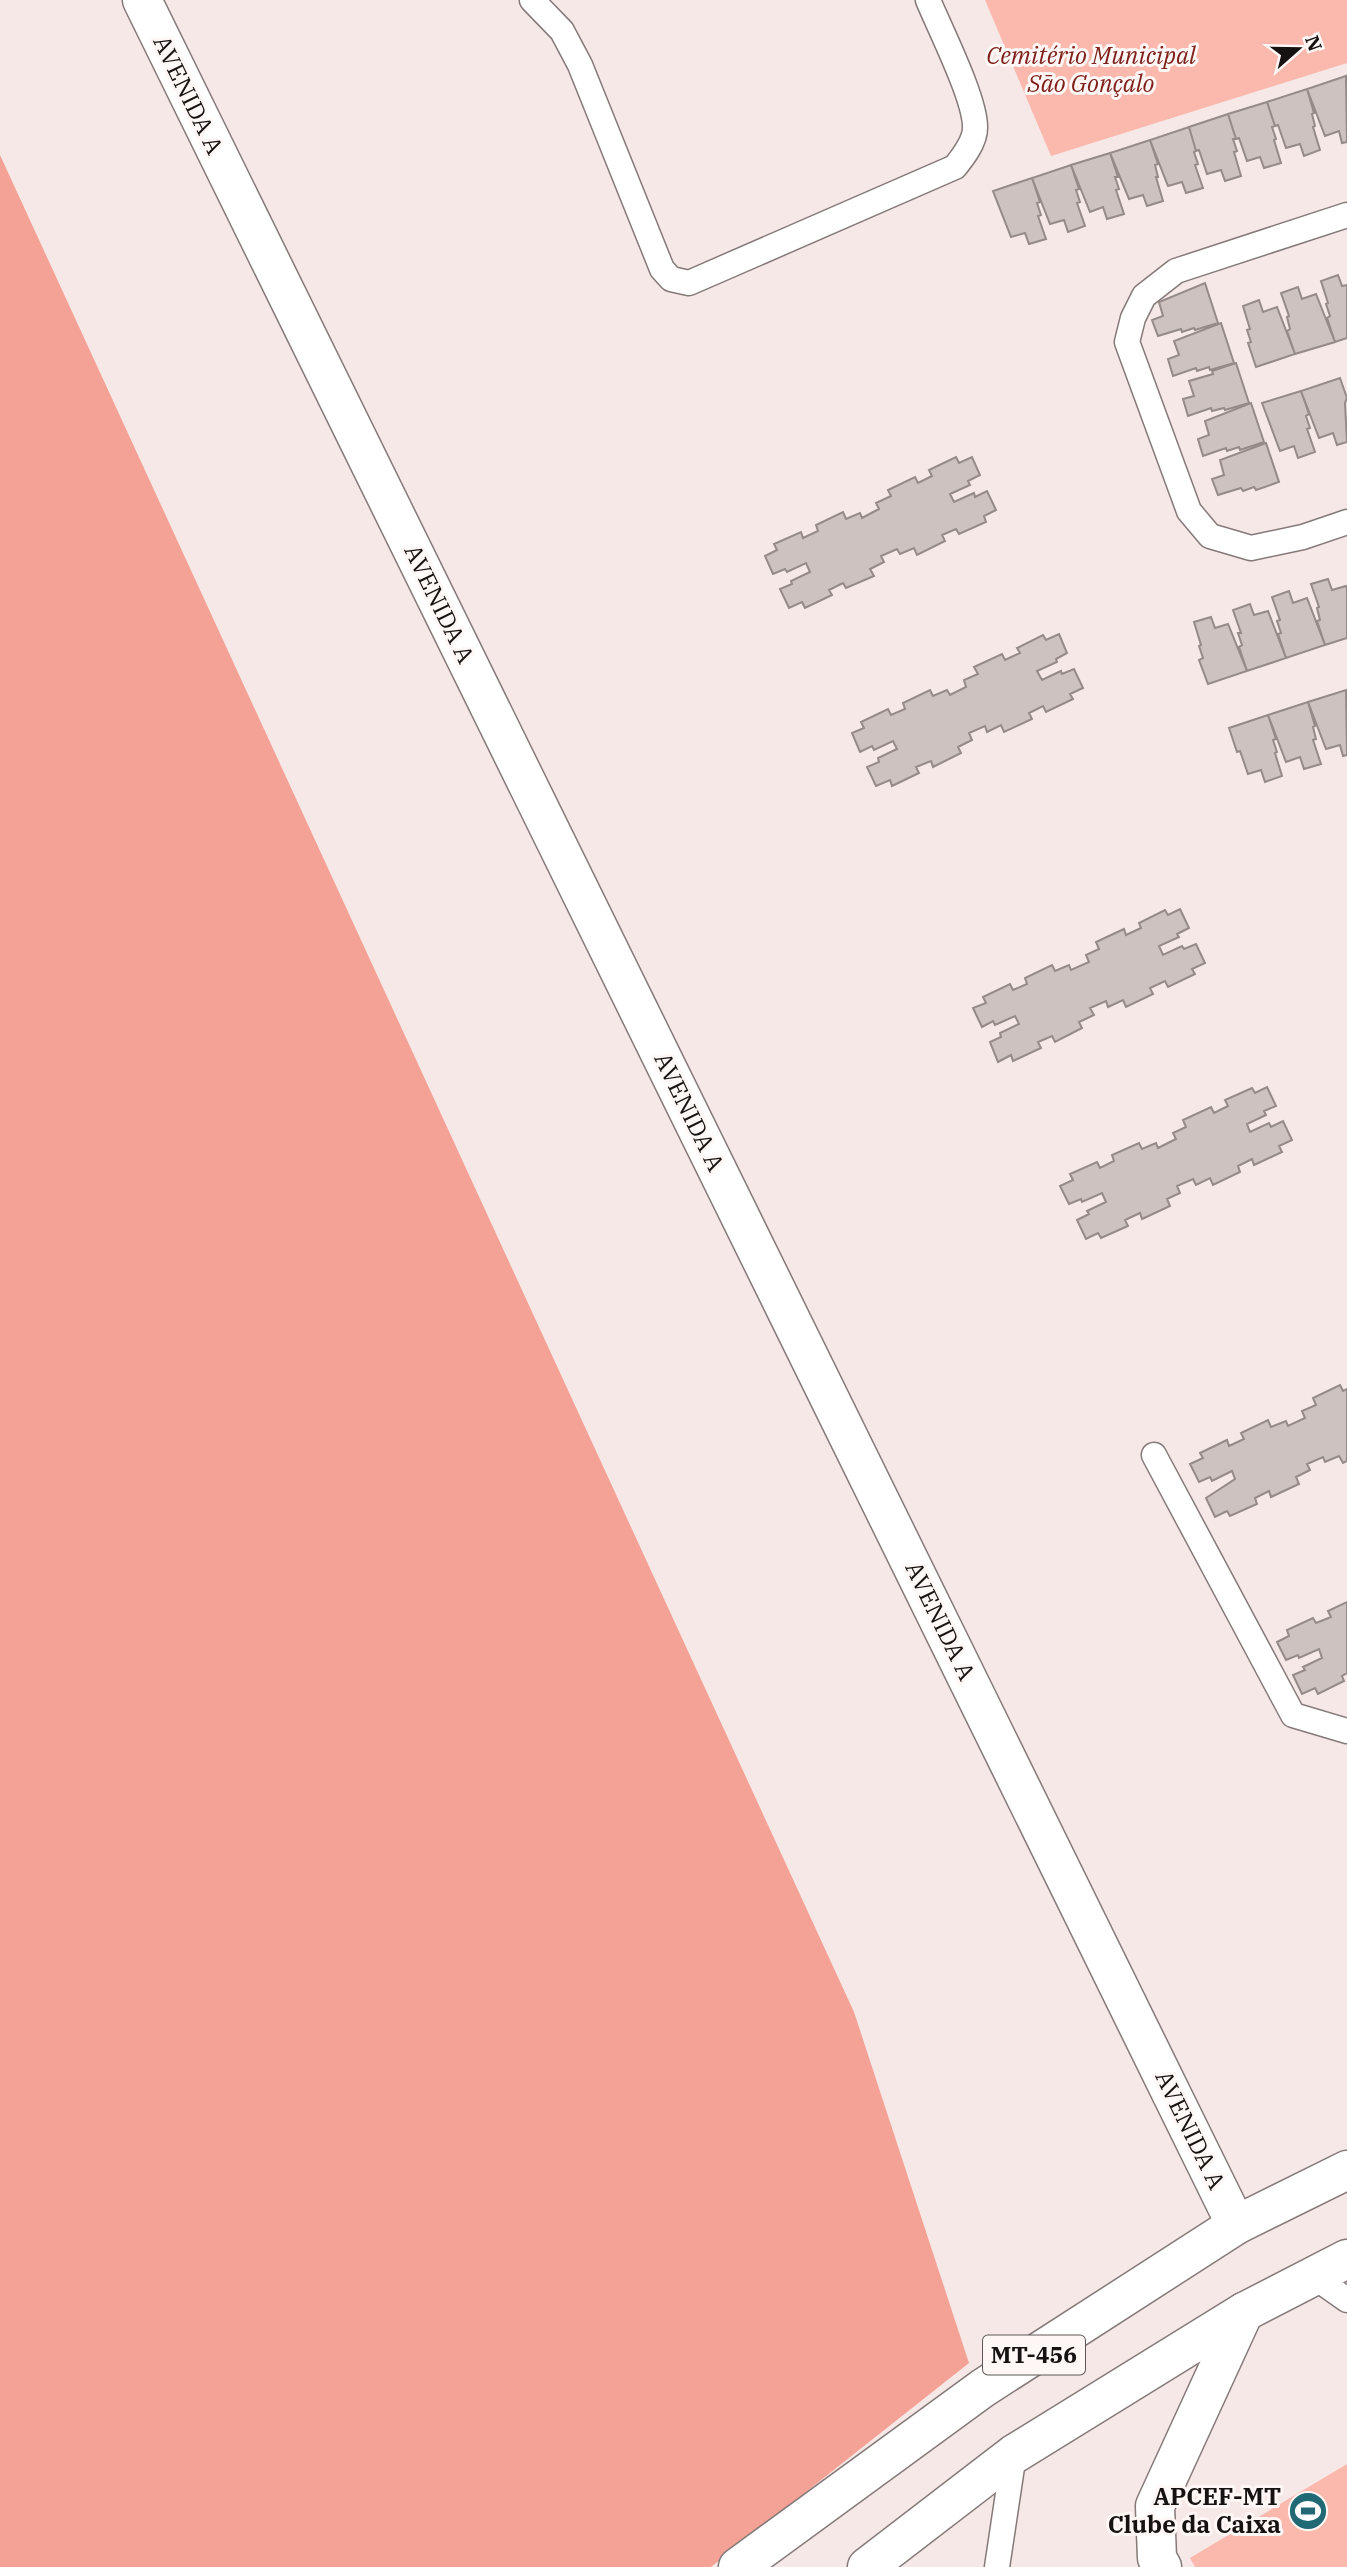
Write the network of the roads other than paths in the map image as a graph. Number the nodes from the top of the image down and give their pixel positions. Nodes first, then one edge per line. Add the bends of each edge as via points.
1 (142, 0) edge
2 (533, 0) edge
3 (928, 0) edge
4 (1347, 215) edge
5 (1347, 522) edge
6 (1154, 1455) dead end
7 (1347, 1731) edge
8 (1347, 2170) edge
9 (1236, 2225) junction
10 (1347, 2259) edge
11 (1313, 2276) junction
12 (1347, 2300) edge
13 (1244, 2312) junction
14 (1014, 2454) junction
15 (738, 2567) edge
16 (867, 2567) edge
17 (996, 2567) edge
18 (1162, 2567) edge

1 - 9 street, AVENIDA A
2 - 3 lane via 562,31 580,65 662,269 671,279 689,283 956,167 975,130 972,106
4 - 5 lane via 1176,271 1144,296 1127,342 1189,511 1210,536 1251,548
6 - 7 lane via 1293,1715
8 - 9 street, MT-456
9 - 15 street, MT-456 via 983,2388
10 - 11 street, MT-456
11 - 12 lane
11 - 13 street, MT-456
13 - 14 street, MT-456
13 - 18 street via 1155,2506 1157,2558
14 - 16 street, MT-456
14 - 17 lane

